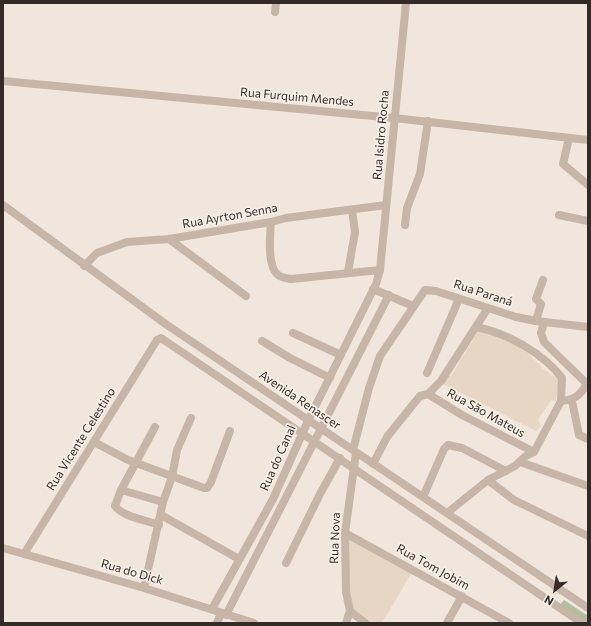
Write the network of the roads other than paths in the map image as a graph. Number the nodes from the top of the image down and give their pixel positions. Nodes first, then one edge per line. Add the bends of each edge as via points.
1 (276, 3) edge
2 (406, 3) edge
3 (275, 12) dead end
4 (3, 81) edge
5 (394, 118) junction
6 (428, 121) junction
7 (569, 138) junction
8 (588, 140) edge
9 (588, 185) edge
10 (3, 205) edge
11 (386, 205) junction
12 (352, 210) junction
13 (559, 215) dead end
14 (588, 221) edge
15 (271, 222) junction
16 (405, 225) dead end
17 (169, 240) junction
18 (84, 266) junction
19 (380, 270) junction
20 (348, 272) junction
21 (543, 280) dead end
22 (373, 289) junction
23 (389, 295) junction
24 (246, 296) dead end
25 (418, 298) joint
26 (459, 298) junction
27 (413, 306) junction
28 (488, 308) junction
29 (540, 322) junction
30 (167, 325) junction
31 (588, 326) edge
32 (476, 327) junction
33 (293, 333) dead end
34 (542, 337) junction
35 (159, 338) junction
36 (262, 341) dead end
37 (533, 352) junction
38 (341, 355) junction
39 (428, 373) dead end
40 (330, 378) junction
41 (587, 384) edge
42 (428, 394) junction
43 (584, 395) edge
44 (561, 401) junction
45 (572, 401) junction
46 (191, 418) dead end
47 (308, 421) junction
48 (155, 427) dead end
49 (321, 429) junction
50 (230, 431) dead end
51 (302, 434) junction
52 (588, 439) edge
53 (314, 441) junction
54 (94, 442) junction
55 (355, 451) junction
56 (534, 452) junction
57 (340, 458) junction
58 (520, 462) junction
59 (136, 463) junction
60 (373, 464) junction
61 (354, 468) junction
62 (506, 471) junction
63 (172, 477) junction
64 (488, 480) junction
65 (588, 486) edge
66 (121, 490) junction
67 (423, 497) junction
68 (163, 502) junction
69 (446, 513) junction
70 (160, 515) junction
71 (159, 524) junction
72 (345, 533) junction
73 (588, 536) edge
74 (3, 548) edge
75 (24, 554) junction
76 (239, 559) junction
77 (286, 563) dead end
78 (144, 588) junction
79 (462, 596) junction
80 (212, 608) junction
81 (588, 608) edge
82 (350, 611) junction
83 (227, 617) edge
84 (217, 623) edge
85 (254, 623) edge
86 (346, 623) edge
87 (364, 623) edge
88 (447, 623) edge
89 (509, 623) edge
90 (582, 623) edge

1 - 3 street
2 - 5 street, Rua Isidro Rocha
4 - 5 street, Rua Furquim Mendes
5 - 6 street, Rua Furquim Mendes
5 - 11 street, Rua Isidro Rocha
6 - 7 street, Rua Furquim Mendes
6 - 16 street via 420,174 407,208
7 - 8 street, Rua Furquim Mendes
7 - 9 street via 563,164
10 - 18 street, Avenida Renascer
11 - 12 street, Rua Ayrton Senna
11 - 19 street, Rua Isidro Rocha
12 - 15 street, Rua Ayrton Senna
12 - 20 street via 355,232
13 - 14 street
15 - 17 street, Rua Ayrton Senna
15 - 20 street via 273,269 281,277 292,279
17 - 18 street, Rua Ayrton Senna via 116,245 97,253
17 - 24 street
18 - 30 street, Avenida Renascer
19 - 20 street
19 - 22 street, Rua do Canal
21 - 29 street via 536,299 541,304
22 - 23 street
22 - 38 street, Rua do Canal
23 - 27 street
23 - 49 street
25 - 26 street, Rua Paraná via 425,290 430,289
25 - 27 street, Rua Nova
26 - 28 street, Rua Paraná
26 - 39 street
27 - 55 street, Rua Nova via 380,356 369,388
28 - 29 street, Rua Paraná
28 - 32 street
29 - 31 street, Rua Paraná
29 - 34 street
30 - 35 street, Rua Vicente Celestino
30 - 47 street, Avenida Renascer
32 - 37 street via 498,334
32 - 42 street via 440,381
33 - 38 street
34 - 37 street
34 - 41 street
35 - 51 street
35 - 54 street, Rua Vicente Celestino
36 - 40 street
37 - 44 street via 562,378
38 - 40 street, Rua do Canal
40 - 47 street, Rua do Canal
41 - 43 street
42 - 56 street, Rua São Mateus via 462,415
42 - 60 street via 420,396 387,437
43 - 45 street
44 - 45 street
44 - 56 street
45 - 52 street via 579,435
46 - 63 street via 177,450
47 - 49 street, Avenida Renascer
47 - 51 street, Rua do Canal
48 - 59 street
49 - 53 street
49 - 55 street, Avenida Renascer
50 - 63 street via 207,488
51 - 53 street
51 - 76 street, Rua do Canal via 273,499
53 - 57 street
53 - 83 street
54 - 59 street
54 - 75 street, Rua Vicente Celestino
55 - 60 street, Avenida Renascer
55 - 61 street, Rua Nova
56 - 58 street
57 - 61 street
57 - 77 street
58 - 62 street
58 - 65 street
59 - 63 street
59 - 66 street
60 - 67 street, Avenida Renascer
61 - 72 street, Rua Nova
61 - 90 street
62 - 64 street
62 - 67 street via 462,448 448,445
63 - 68 street
64 - 69 street
64 - 73 street via 514,500
66 - 68 street
66 - 71 street via 116,508 126,514
67 - 69 street, Avenida Renascer
68 - 70 street
69 - 81 street, Avenida Renascer
70 - 71 street
70 - 76 street
71 - 78 street
72 - 79 street, Rua Tom Jobim
72 - 82 street, Rua Nova via 346,592
74 - 75 street, Rua do Dick
75 - 78 street, Rua do Dick
76 - 80 street, Rua do Canal
78 - 80 street, Rua do Dick
79 - 88 street
79 - 89 street, Rua Tom Jobim
80 - 83 street, Rua do Dick
82 - 86 street
82 - 87 street
83 - 84 street
83 - 85 street, Rua do Dick

